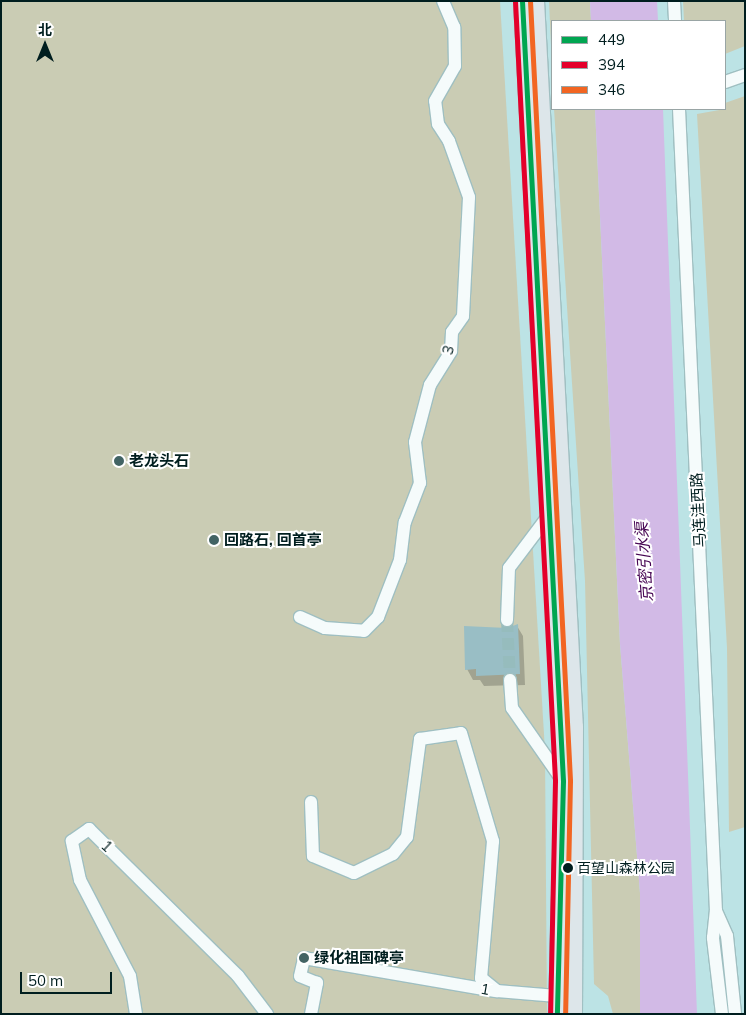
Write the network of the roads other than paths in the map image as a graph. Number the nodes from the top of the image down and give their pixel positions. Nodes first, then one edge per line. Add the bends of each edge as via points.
1 (443, 1) edge
2 (522, 1) edge
3 (536, 1) edge
4 (674, 1) edge
5 (675, 20) edge
6 (745, 74) edge
7 (726, 82) edge
8 (679, 110) edge
9 (549, 515) junction
10 (300, 617) dead end
11 (507, 620) tunnel mouth
12 (510, 680) tunnel mouth
13 (562, 781) junction
14 (311, 802) dead end
15 (716, 911) junction
16 (497, 992) junction
17 (558, 996) junction
18 (136, 1014) edge
19 (267, 1014) edge
20 (311, 1014) edge
21 (557, 1014) edge
22 (574, 1014) edge
23 (722, 1014) edge
24 (735, 1014) edge

1 - 10 street, 3 / 3 via 454,27 455,66 435,101 438,124 449,141 468,197 463,316 452,332 450,352 430,385 415,442 420,483 405,522 400,560 378,617 364,630 325,628
2 - 9 main road
3 - 22 main road via 574,727
4 - 5 street
6 - 7 street
8 - 15 street, 马连洼西路
9 - 11 street via 509,568
9 - 13 main road
12 - 13 street via 512,708
13 - 17 main road
14 - 16 street via 313,856 354,873 393,854 407,837 420,739 461,733 493,841 481,978
15 - 23 street, 马连洼西路 via 713,938
15 - 24 street, 马连洼西路 via 726,936
16 - 17 street
16 - 20 street, 1 / 1 via 304,958 300,976 317,983
17 - 21 main road
18 - 19 street, 1 / 1 via 130,976 80,880 72,842 89,829 238,976

